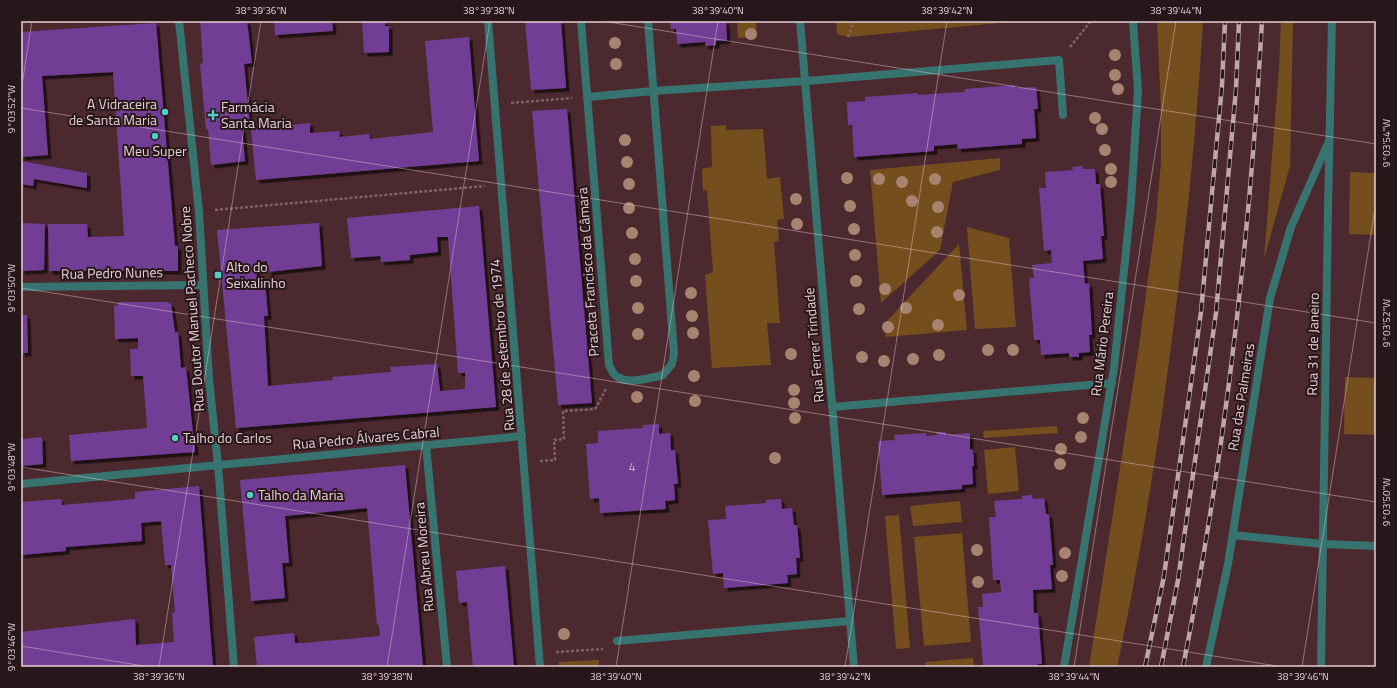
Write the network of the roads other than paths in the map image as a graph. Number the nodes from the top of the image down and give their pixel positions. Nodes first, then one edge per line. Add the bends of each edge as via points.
1 (179, 21) edge
2 (488, 21) edge
3 (581, 21) edge
4 (648, 21) edge
5 (800, 21) edge
6 (1133, 21) edge
7 (1332, 21) edge
8 (806, 81) junction
9 (653, 91) junction
10 (588, 97) junction
11 (1063, 115) dead end
12 (1330, 140) junction
13 (203, 285) junction
14 (21, 286) edge
15 (1112, 383) junction
16 (832, 407) junction
17 (522, 436) junction
18 (426, 445) junction
19 (218, 464) junction
20 (21, 484) edge
21 (1233, 536) junction
22 (1323, 544) junction
23 (1376, 546) edge
24 (850, 622) junction
25 (617, 641) road end
26 (234, 667) edge
27 (447, 667) edge
28 (540, 667) edge
29 (854, 667) edge
30 (1064, 667) edge
31 (1206, 667) edge
32 (1322, 667) edge

1 - 13 street, Rua Doutor Manuel Pacheco Nobre
2 - 17 street, Rua 28 de Setembro de 1974
3 - 10 street, Praceta Francisco da Câmara
4 - 9 street
5 - 8 street, Rua Ferrer Trindade
6 - 15 street, Rua Mário Pereira via 1138,91 1131,202
7 - 12 street, Rua 31 de Janeiro
8 - 9 street
8 - 11 street via 1059,60
8 - 16 street, Rua Ferrer Trindade
9 - 10 street
9 - 10 street, Praceta Francisco da Câmara via 674,353 672,364 663,375 630,380 623,380 614,375 609,365
12 - 21 street, Rua das Palmeiras via 1291,227 1270,298
12 - 22 street, Rua 31 de Janeiro
13 - 14 street, Rua Pedro Nunes
13 - 19 street, Rua Doutor Manuel Pacheco Nobre
15 - 16 street
15 - 30 street, Rua Mário Pereira
16 - 24 street, Rua Ferrer Trindade
17 - 18 street, Rua Pedro Álvares Cabral
17 - 28 street, Rua 28 de Setembro de 1974
18 - 19 street, Rua Pedro Álvares Cabral
18 - 27 street, Rua Abreu Moreira
19 - 20 street, Rua Pedro Álvares Cabral
19 - 26 street, Rua Doutor Manuel Pacheco Nobre
21 - 22 street
21 - 31 street, Rua das Palmeiras
22 - 23 street
22 - 32 street, Rua 31 de Janeiro
24 - 25 street
24 - 29 street, Rua Ferrer Trindade

